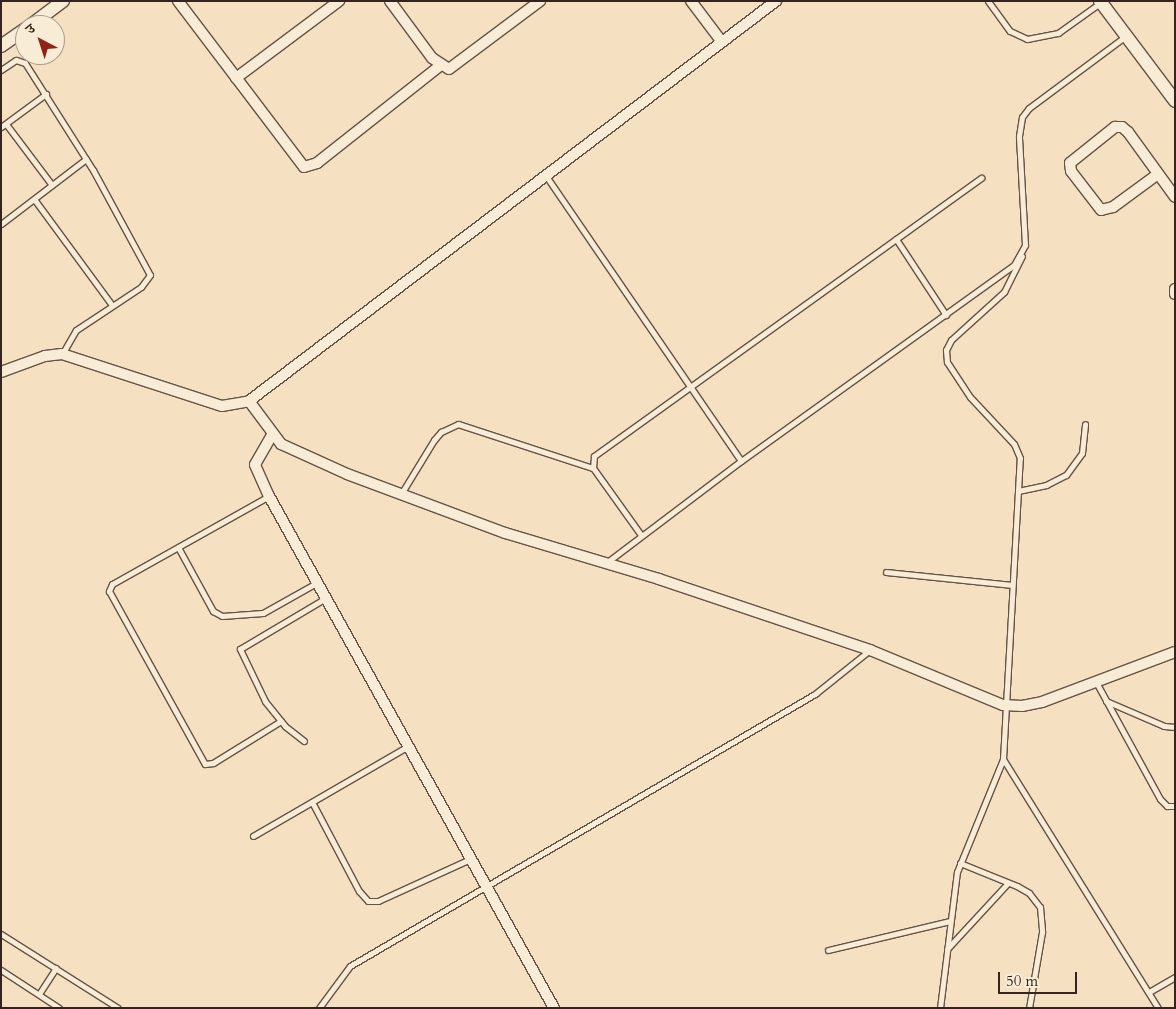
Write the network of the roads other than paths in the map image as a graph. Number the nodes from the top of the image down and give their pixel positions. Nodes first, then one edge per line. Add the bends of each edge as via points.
1 (63, 1) edge
2 (178, 1) edge
3 (340, 1) edge
4 (390, 1) edge
5 (540, 1) edge
6 (691, 1) edge
7 (776, 1) edge
8 (988, 1) edge
9 (1100, 2) edge
10 (44, 15) edge
11 (15, 36) edge
12 (1126, 36) junction
13 (722, 42) junction
14 (1, 46) edge
15 (440, 66) junction
16 (1, 70) edge
17 (236, 78) junction
18 (46, 94) junction
19 (1175, 101) edge
20 (4, 126) edge
21 (86, 159) junction
22 (1158, 174) junction
23 (546, 175) junction
24 (981, 178) dead end
25 (52, 185) junction
26 (1175, 197) edge
27 (34, 199) junction
28 (1, 224) edge
29 (896, 239) junction
30 (1022, 256) junction
31 (1175, 289) edge
32 (1175, 294) edge
33 (112, 305) junction
34 (946, 315) junction
35 (62, 354) junction
36 (1, 372) edge
37 (690, 386) junction
38 (249, 401) junction
39 (1085, 424) dead end
40 (272, 435) junction
41 (741, 461) junction
42 (593, 468) junction
43 (1018, 492) junction
44 (401, 494) junction
45 (269, 496) junction
46 (641, 535) junction
47 (179, 549) junction
48 (606, 563) junction
49 (886, 572) dead end
50 (318, 582) junction
51 (1012, 585) junction
52 (327, 598) junction
53 (870, 650) junction
54 (1175, 652) edge
55 (1096, 682) junction
56 (1106, 701) junction
57 (1004, 705) junction
58 (281, 721) junction
59 (1175, 727) edge
60 (304, 741) dead end
61 (408, 746) junction
62 (1003, 759) junction
63 (312, 802) junction
64 (1175, 806) edge
65 (254, 836) dead end
66 (470, 859) junction
67 (960, 863) junction
68 (1008, 883) junction
69 (486, 887) junction
70 (950, 921) junction
71 (1, 934) edge
72 (947, 949) junction
73 (828, 950) dead end
74 (56, 968) junction
75 (1, 970) edge
76 (1175, 977) edge
77 (1149, 992) junction
78 (39, 994) junction
79 (59, 1008) edge
80 (118, 1008) edge
81 (319, 1008) edge
82 (554, 1008) edge
83 (940, 1008) edge
84 (1029, 1008) edge
85 (1158, 1008) edge

1 - 10 street
2 - 17 street
3 - 17 street
4 - 15 street
5 - 15 street via 456,66 449,69
6 - 13 street
7 - 13 street
8 - 9 lane via 1010,31 1027,39 1058,33
9 - 12 street
11 - 14 street
12 - 19 street
12 - 30 lane via 1022,116 1019,136 1026,228
13 - 23 street
15 - 17 street via 317,163 307,167 296,159
16 - 18 lane via 16,60 22,61
18 - 20 lane
18 - 21 lane
20 - 25 lane
21 - 25 lane
21 - 33 lane via 150,275 147,282
22 - 22 street via 1113,207 1101,210 1071,171 1070,163 1118,126 1128,132
22 - 26 street
23 - 37 lane
23 - 38 street
24 - 29 lane
25 - 27 lane
27 - 28 lane
27 - 33 lane
29 - 34 lane
29 - 37 lane
30 - 34 lane via 1010,269
30 - 43 lane via 1004,292 951,340 945,355 977,406 1017,448 1020,458
31 - 32 street
33 - 35 lane via 76,330
34 - 41 lane
35 - 36 street
35 - 38 street via 222,406
37 - 41 lane
37 - 42 lane via 594,456
38 - 40 street
39 - 43 lane via 1082,453 1066,475 1046,485
40 - 44 street via 288,449
40 - 45 street via 255,465
41 - 46 lane
42 - 44 lane via 458,424 441,432 434,440
42 - 46 lane
43 - 51 lane
44 - 48 street via 505,533
45 - 47 lane
45 - 50 street
46 - 48 lane
47 - 50 lane via 213,610 222,616 263,613
47 - 58 lane via 112,584 109,591 203,762 210,764
48 - 53 street
49 - 51 lane
50 - 52 street
51 - 57 lane
52 - 58 lane via 240,649 260,693
52 - 61 street
53 - 57 street
53 - 69 lane via 815,694
54 - 55 street
55 - 56 lane
55 - 57 street via 1042,702
56 - 59 lane via 1164,726
56 - 64 lane via 1160,799 1167,806
57 - 62 lane
58 - 60 lane
61 - 63 lane
61 - 66 street
62 - 67 lane
62 - 77 lane
63 - 65 lane
63 - 66 lane via 359,891 368,901 378,901
66 - 69 street
67 - 68 lane
67 - 70 lane
68 - 72 lane
68 - 84 lane via 1029,893 1042,914
69 - 81 lane via 350,966
69 - 82 street
70 - 72 lane
70 - 73 lane
71 - 74 lane
72 - 83 lane
74 - 78 lane
74 - 80 lane
75 - 78 lane
76 - 77 lane
77 - 85 lane
78 - 79 lane

